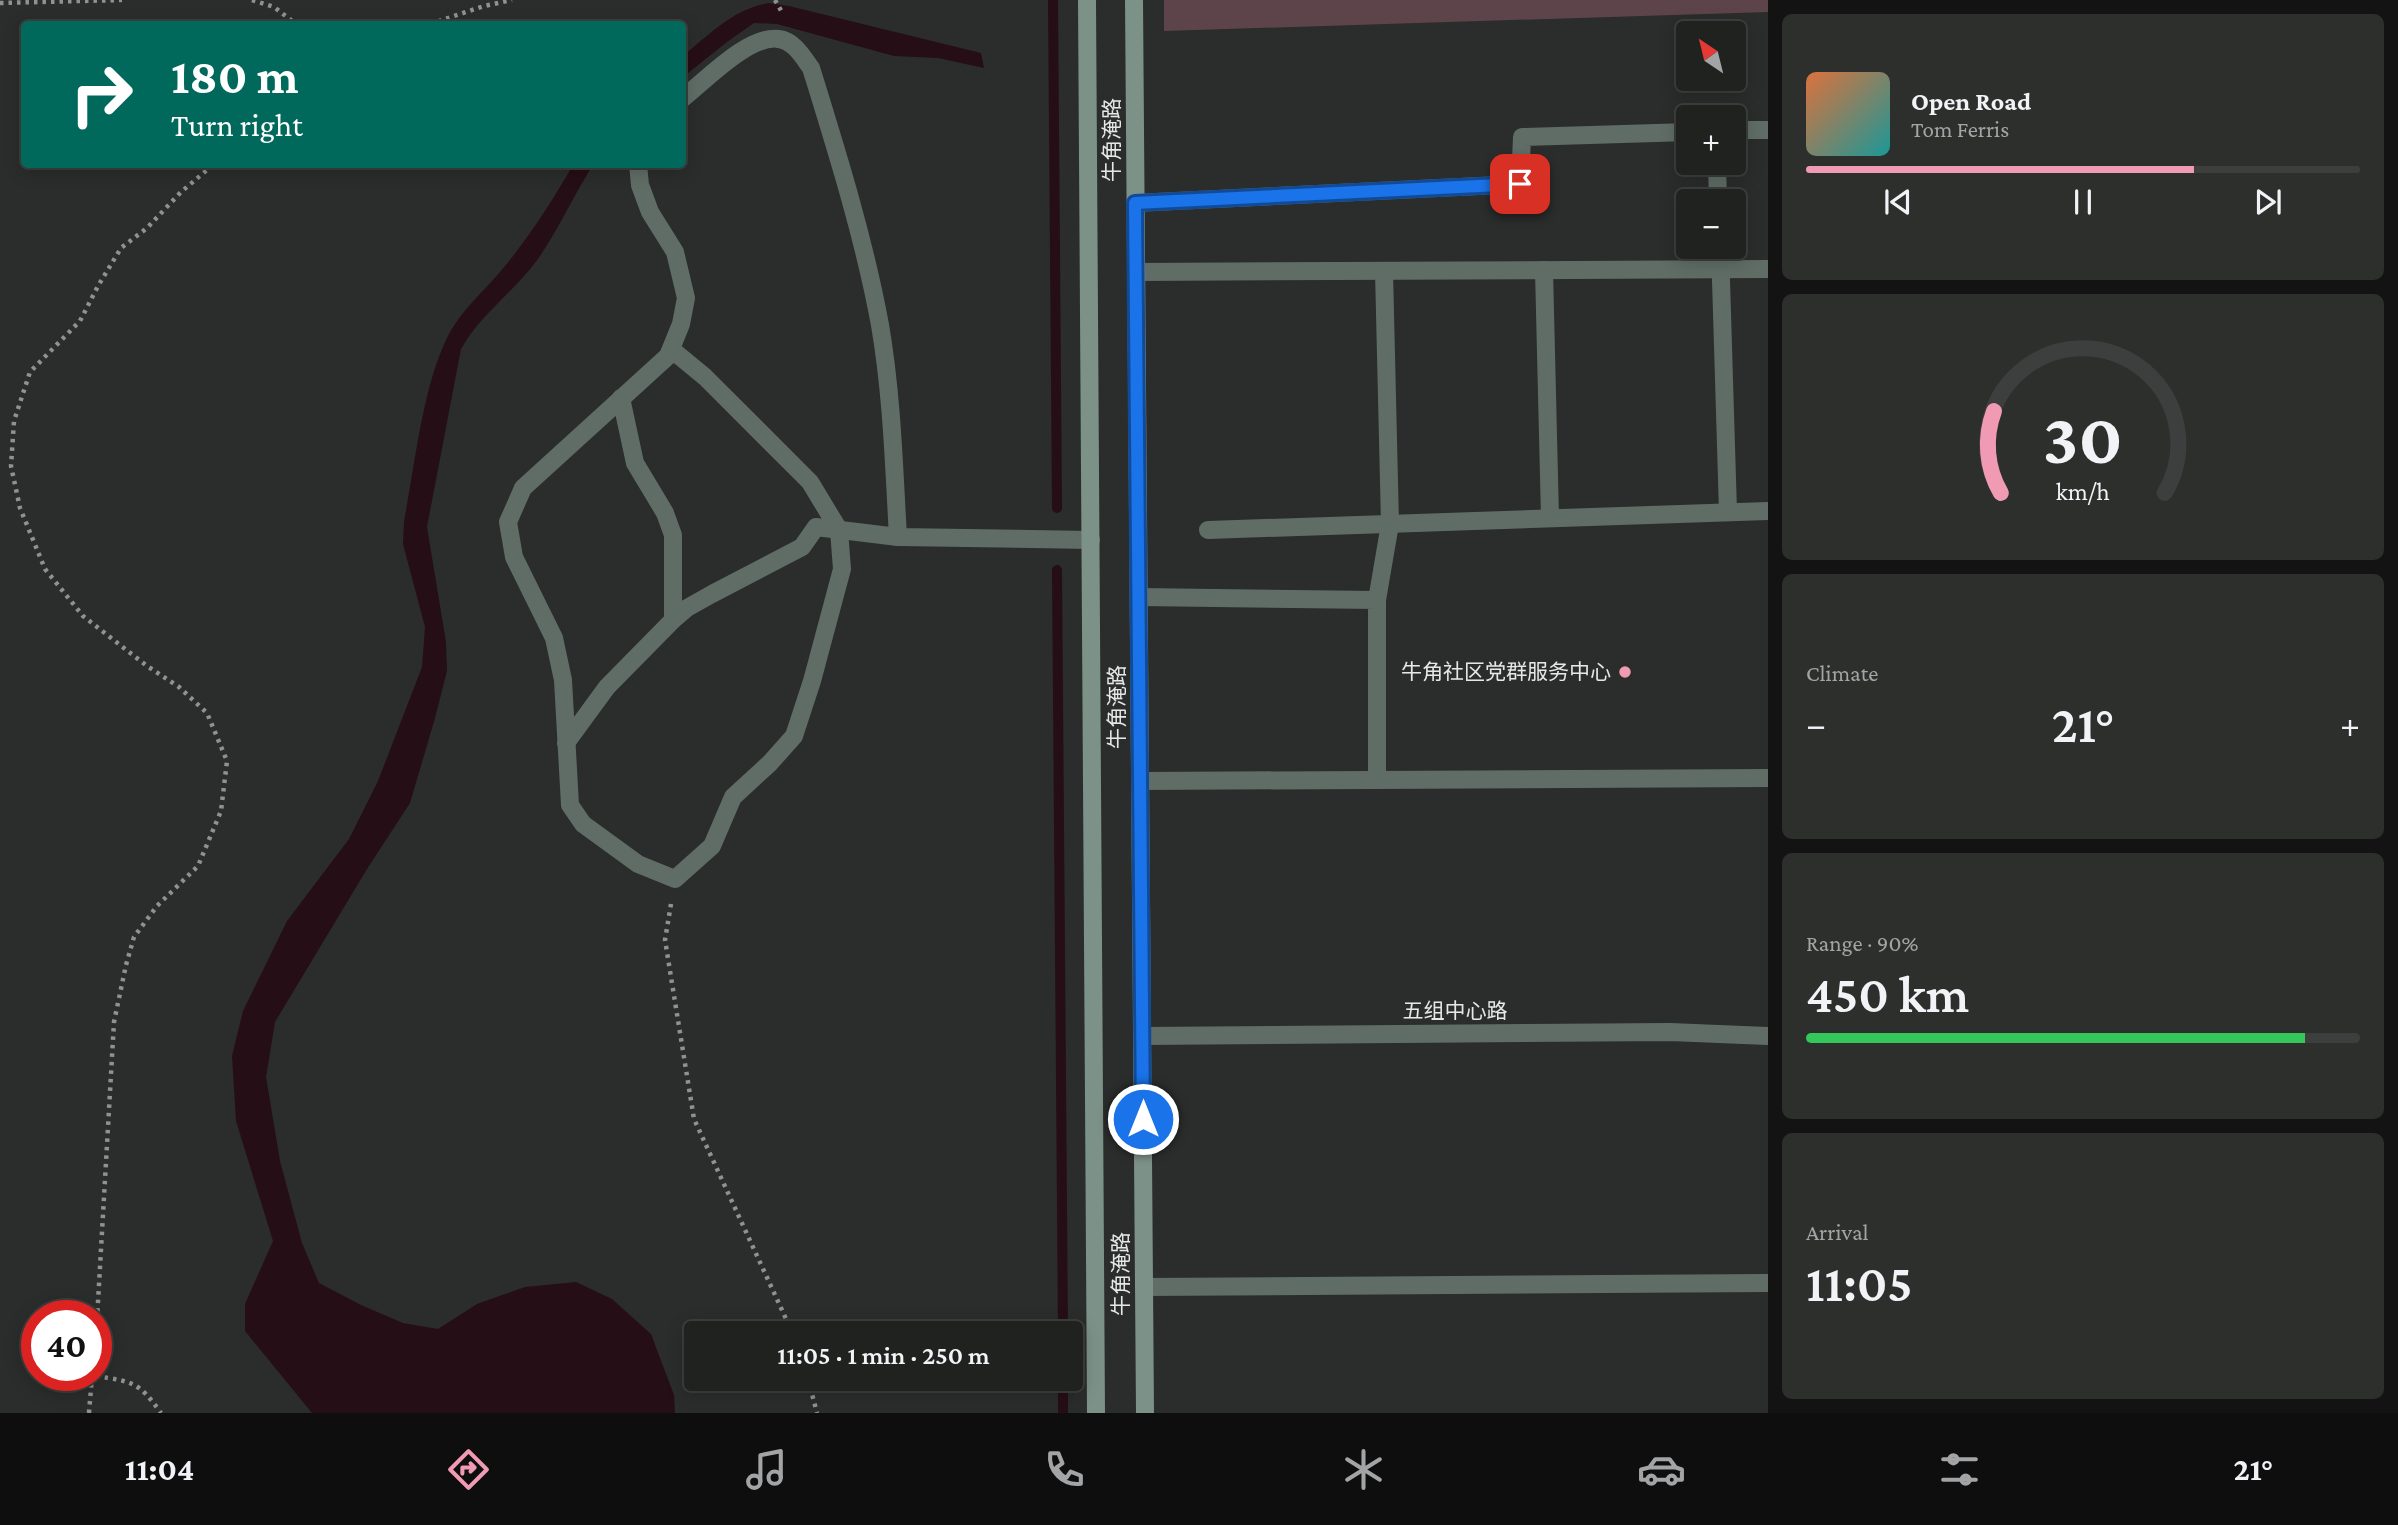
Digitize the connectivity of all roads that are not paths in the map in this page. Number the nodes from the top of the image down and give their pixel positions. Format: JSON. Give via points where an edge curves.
{"nodes":[{"id":1,"x":1087,"y":0,"type":"edge"},
{"id":2,"x":1134,"y":0,"type":"edge"},
{"id":3,"x":686,"y":96,"type":"edge"},
{"id":4,"x":1746,"y":130,"type":"edge"},
{"id":5,"x":1768,"y":130,"type":"edge"},
{"id":6,"x":1676,"y":132,"type":"edge"},
{"id":7,"x":638,"y":168,"type":"edge"},
{"id":8,"x":1135,"y":203,"type":"junction"},
{"id":9,"x":1720,"y":259,"type":"edge"},
{"id":10,"x":1720,"y":269,"type":"junction"},
{"id":11,"x":1768,"y":269,"type":"edge"},
{"id":12,"x":1544,"y":270,"type":"junction"},
{"id":13,"x":1384,"y":271,"type":"junction"},
{"id":14,"x":1136,"y":272,"type":"junction"},
{"id":15,"x":671,"y":349,"type":"junction"},
{"id":16,"x":621,"y":398,"type":"junction"},
{"id":17,"x":1768,"y":511,"type":"edge"},
{"id":18,"x":1728,"y":512,"type":"junction"},
{"id":19,"x":1550,"y":518,"type":"junction"},
{"id":20,"x":1390,"y":524,"type":"junction"},
{"id":21,"x":839,"y":530,"type":"junction"},
{"id":22,"x":1208,"y":530,"type":"dead end"},
{"id":23,"x":898,"y":537,"type":"junction"},
{"id":24,"x":1090,"y":540,"type":"junction"},
{"id":25,"x":1139,"y":597,"type":"junction"},
{"id":26,"x":1377,"y":600,"type":"junction"},
{"id":27,"x":673,"y":620,"type":"junction"},
{"id":28,"x":566,"y":743,"type":"junction"},
{"id":29,"x":1768,"y":778,"type":"edge"},
{"id":30,"x":1377,"y":780,"type":"junction"},
{"id":31,"x":1140,"y":781,"type":"junction"},
{"id":32,"x":1142,"y":1036,"type":"junction"},
{"id":33,"x":1768,"y":1036,"type":"edge"},
{"id":34,"x":1768,"y":1283,"type":"edge"},
{"id":35,"x":1144,"y":1287,"type":"junction"},
{"id":36,"x":1096,"y":1413,"type":"edge"},
{"id":37,"x":1145,"y":1413,"type":"edge"}],
"edges":[{"from":1,"to":24,"type":"street","name":"牛角淹路"},
{"from":2,"to":8,"type":"street","name":"牛角淹路"},
{"from":3,"to":23,"type":"street","via":[[761,40],[789,43],[811,68],[858,229],[880,326]]},
{"from":4,"to":5,"type":"street"},
{"from":6,"to":8,"type":"street","via":[[1522,137],[1520,184]]},
{"from":7,"to":15,"type":"street","via":[[647,203],[675,252],[686,298]]},
{"from":8,"to":14,"type":"street","name":"牛角淹路"},
{"from":9,"to":10,"type":"street"},
{"from":10,"to":11,"type":"street"},
{"from":10,"to":12,"type":"street"},
{"from":10,"to":18,"type":"street"},
{"from":12,"to":13,"type":"street"},
{"from":12,"to":19,"type":"street"},
{"from":13,"to":14,"type":"street"},
{"from":13,"to":20,"type":"street"},
{"from":14,"to":25,"type":"street","name":"牛角淹路"},
{"from":15,"to":16,"type":"street"},
{"from":15,"to":21,"type":"street","via":[[810,482]]},
{"from":16,"to":27,"type":"street","via":[[635,463],[673,535]]},
{"from":16,"to":28,"type":"street","via":[[523,488],[508,522],[514,556],[554,638],[563,681]]},
{"from":17,"to":18,"type":"street"},
{"from":18,"to":19,"type":"street"},
{"from":19,"to":20,"type":"street"},
{"from":20,"to":22,"type":"street"},
{"from":20,"to":26,"type":"street"},
{"from":21,"to":23,"type":"street"},
{"from":21,"to":27,"type":"street","via":[[816,527],[802,547],[712,593]]},
{"from":21,"to":28,"type":"street","via":[[842,569],[794,736],[733,797],[712,846],[676,879],[638,864],[583,824],[570,805]]},
{"from":23,"to":24,"type":"street"},
{"from":24,"to":36,"type":"street","name":"牛角淹路"},
{"from":25,"to":26,"type":"street"},
{"from":25,"to":31,"type":"street","name":"牛角淹路"},
{"from":26,"to":30,"type":"street"},
{"from":27,"to":28,"type":"street","via":[[607,687]]},
{"from":29,"to":30,"type":"street"},
{"from":30,"to":31,"type":"street"},
{"from":31,"to":32,"type":"street","name":"牛角淹路"},
{"from":32,"to":33,"type":"street","name":"五组中心路","via":[[1670,1032]]},
{"from":32,"to":35,"type":"street","name":"牛角淹路"},
{"from":34,"to":35,"type":"street"},
{"from":35,"to":37,"type":"street","name":"牛角淹路"}]}
